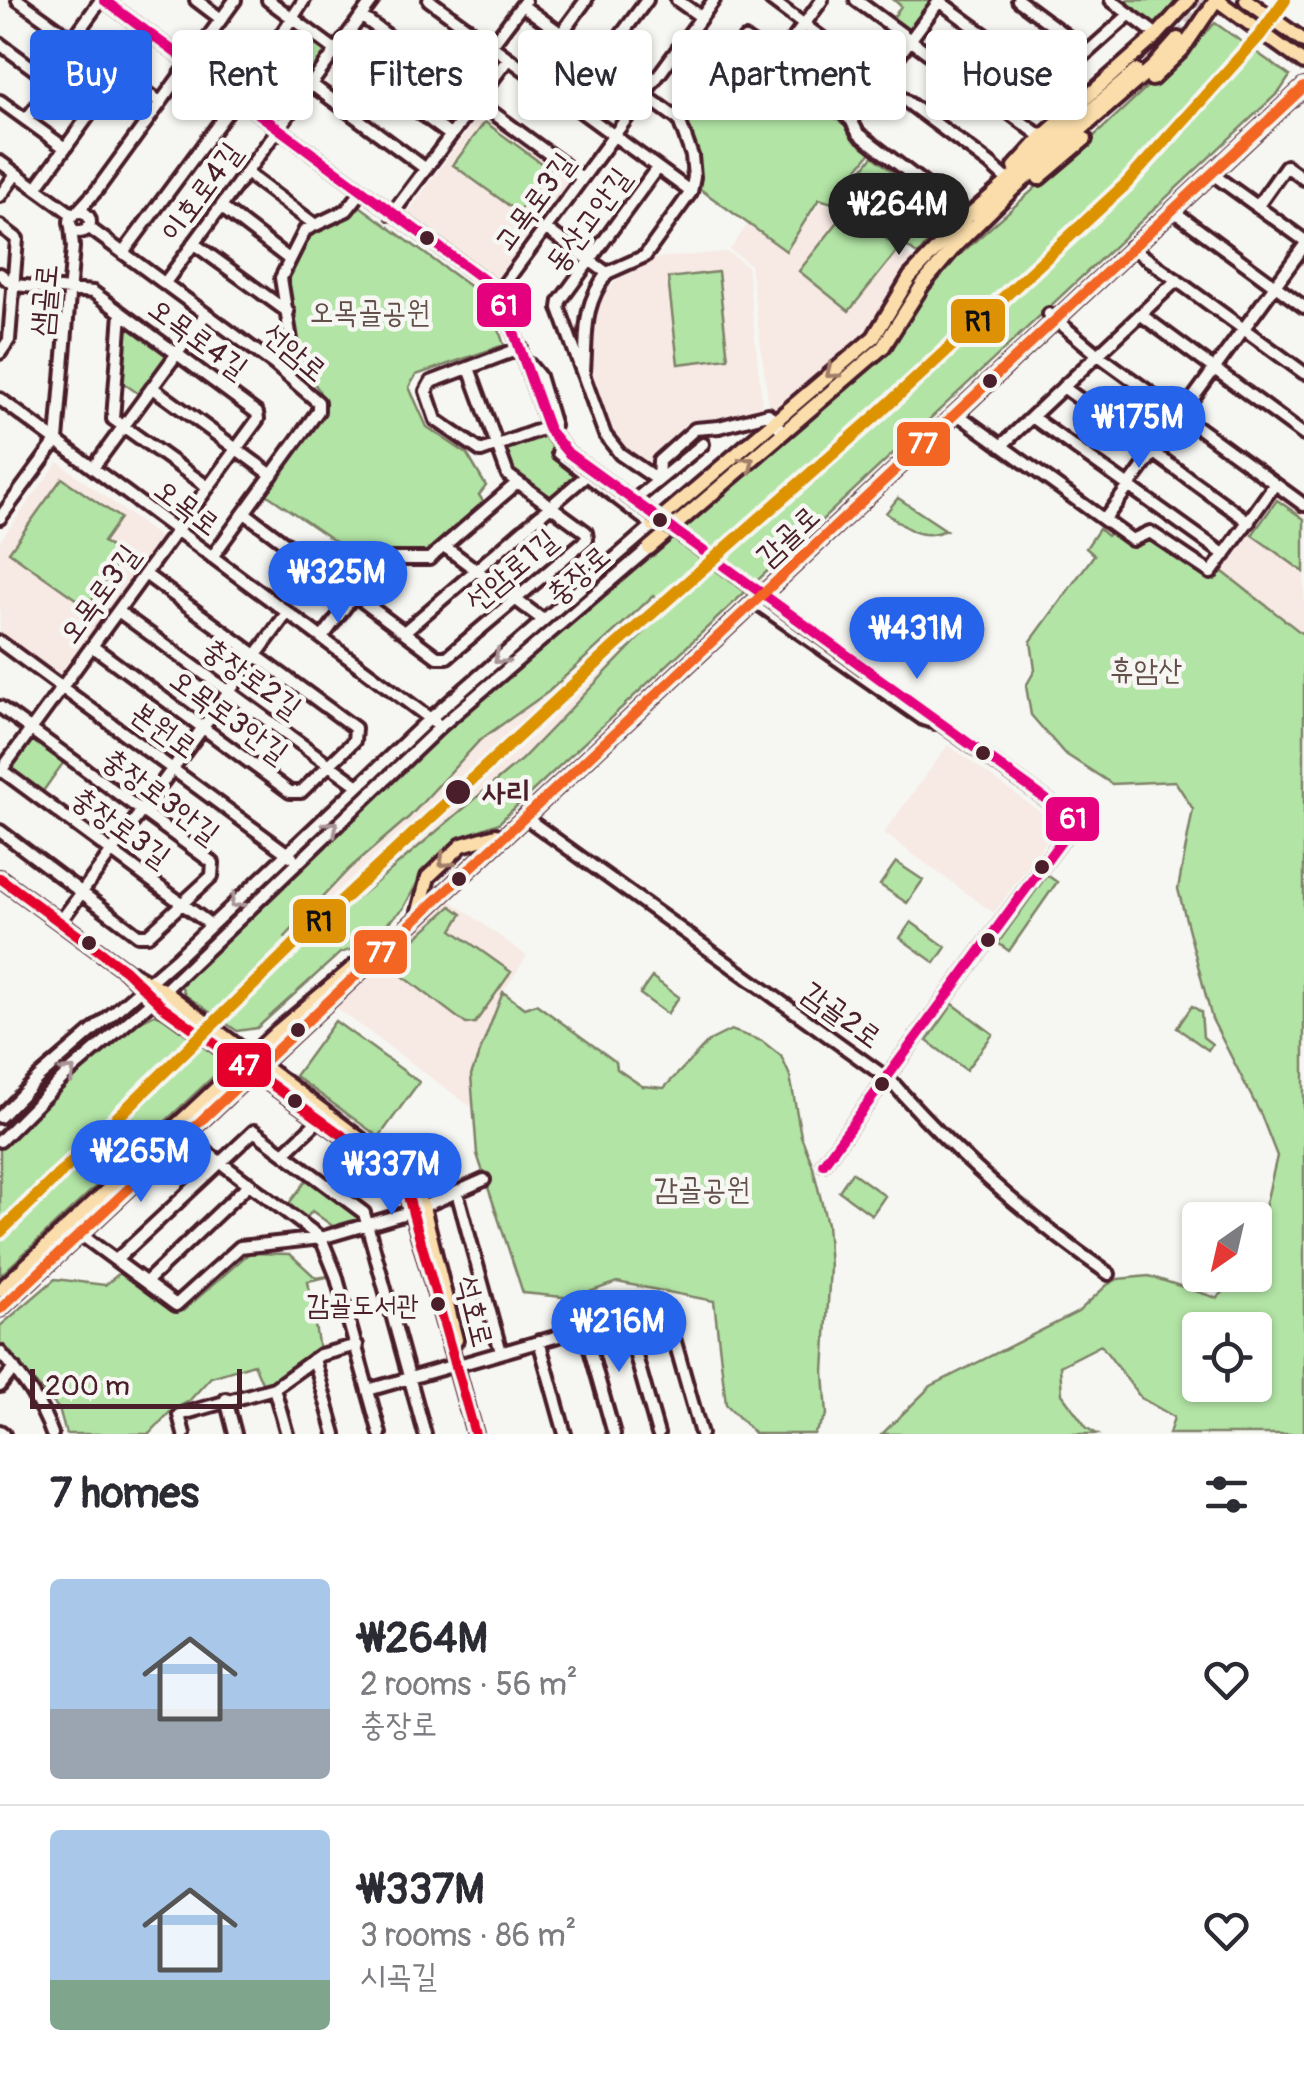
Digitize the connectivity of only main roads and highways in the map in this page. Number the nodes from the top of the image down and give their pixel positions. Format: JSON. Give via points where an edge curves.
{"nodes":[{"id":1,"x":1217,"y":0,"type":"edge"},
{"id":2,"x":1246,"y":0,"type":"edge"},
{"id":3,"x":1185,"y":4,"type":"edge"},
{"id":4,"x":1176,"y":36,"type":"tunnel mouth"},
{"id":5,"x":1304,"y":42,"type":"edge"},
{"id":6,"x":1304,"y":63,"type":"edge"},
{"id":7,"x":1304,"y":76,"type":"edge"},
{"id":8,"x":1304,"y":87,"type":"edge"},
{"id":9,"x":1295,"y":100,"type":"edge"},
{"id":10,"x":1012,"y":184,"type":"junction"},
{"id":11,"x":1052,"y":317,"type":"junction"},
{"id":12,"x":664,"y":525,"type":"junction"},
{"id":13,"x":648,"y":548,"type":"road end"},
{"id":14,"x":757,"y":596,"type":"junction"},
{"id":15,"x":0,"y":878,"type":"edge"},
{"id":16,"x":252,"y":1063,"type":"junction"},
{"id":17,"x":418,"y":1209,"type":"junction"},
{"id":18,"x":0,"y":1290,"type":"edge"},
{"id":19,"x":0,"y":1309,"type":"edge"},
{"id":20,"x":458,"y":1364,"type":"junction"},
{"id":21,"x":474,"y":1434,"type":"edge"},
{"id":22,"x":484,"y":1434,"type":"edge"}],
"edges":[{"from":1,"to":6,"type":"main road"},
{"from":1,"to":10,"type":"main road","via":[[1154,78],[1033,184]]},
{"from":2,"to":5,"type":"main road"},
{"from":3,"to":10,"type":"main road","via":[[1016,165]]},
{"from":4,"to":10,"type":"main road","name":"충장로","via":[[1120,97]]},
{"from":7,"to":9,"type":"main road","name":"감골로"},
{"from":8,"to":9,"type":"main road","name":"감골로"},
{"from":9,"to":11,"type":"main road","name":"감골로"},
{"from":9,"to":11,"type":"main road","name":"감골로"},
{"from":10,"to":12,"type":"main road","name":"충장로","one_way":true,"via":[[966,217],[910,277],[874,337]]},
{"from":12,"to":10,"type":"main road","name":"충장로","one_way":true,"via":[[883,347],[923,284]]},
{"from":11,"to":14,"type":"main road","name":"감골로"},
{"from":11,"to":14,"type":"main road","name":"감골로"},
{"from":12,"to":13,"type":"main road","name":"충장로"},
{"from":14,"to":16,"type":"main road","name":"감골로","one_way":true},
{"from":14,"to":16,"type":"main road","name":"감골로","via":[[526,818]]},
{"from":15,"to":16,"type":"main road","name":"석호로"},
{"from":16,"to":17,"type":"main road","name":"석호로","via":[[392,1176]]},
{"from":16,"to":17,"type":"main road","name":"석호로","via":[[401,1170]]},
{"from":16,"to":18,"type":"main road","name":"감골로"},
{"from":16,"to":19,"type":"main road","name":"감골로"},
{"from":17,"to":20,"type":"main road","name":"석호로"},
{"from":20,"to":21,"type":"main road","name":"석호로"},
{"from":20,"to":22,"type":"main road","name":"석호로"}]}
